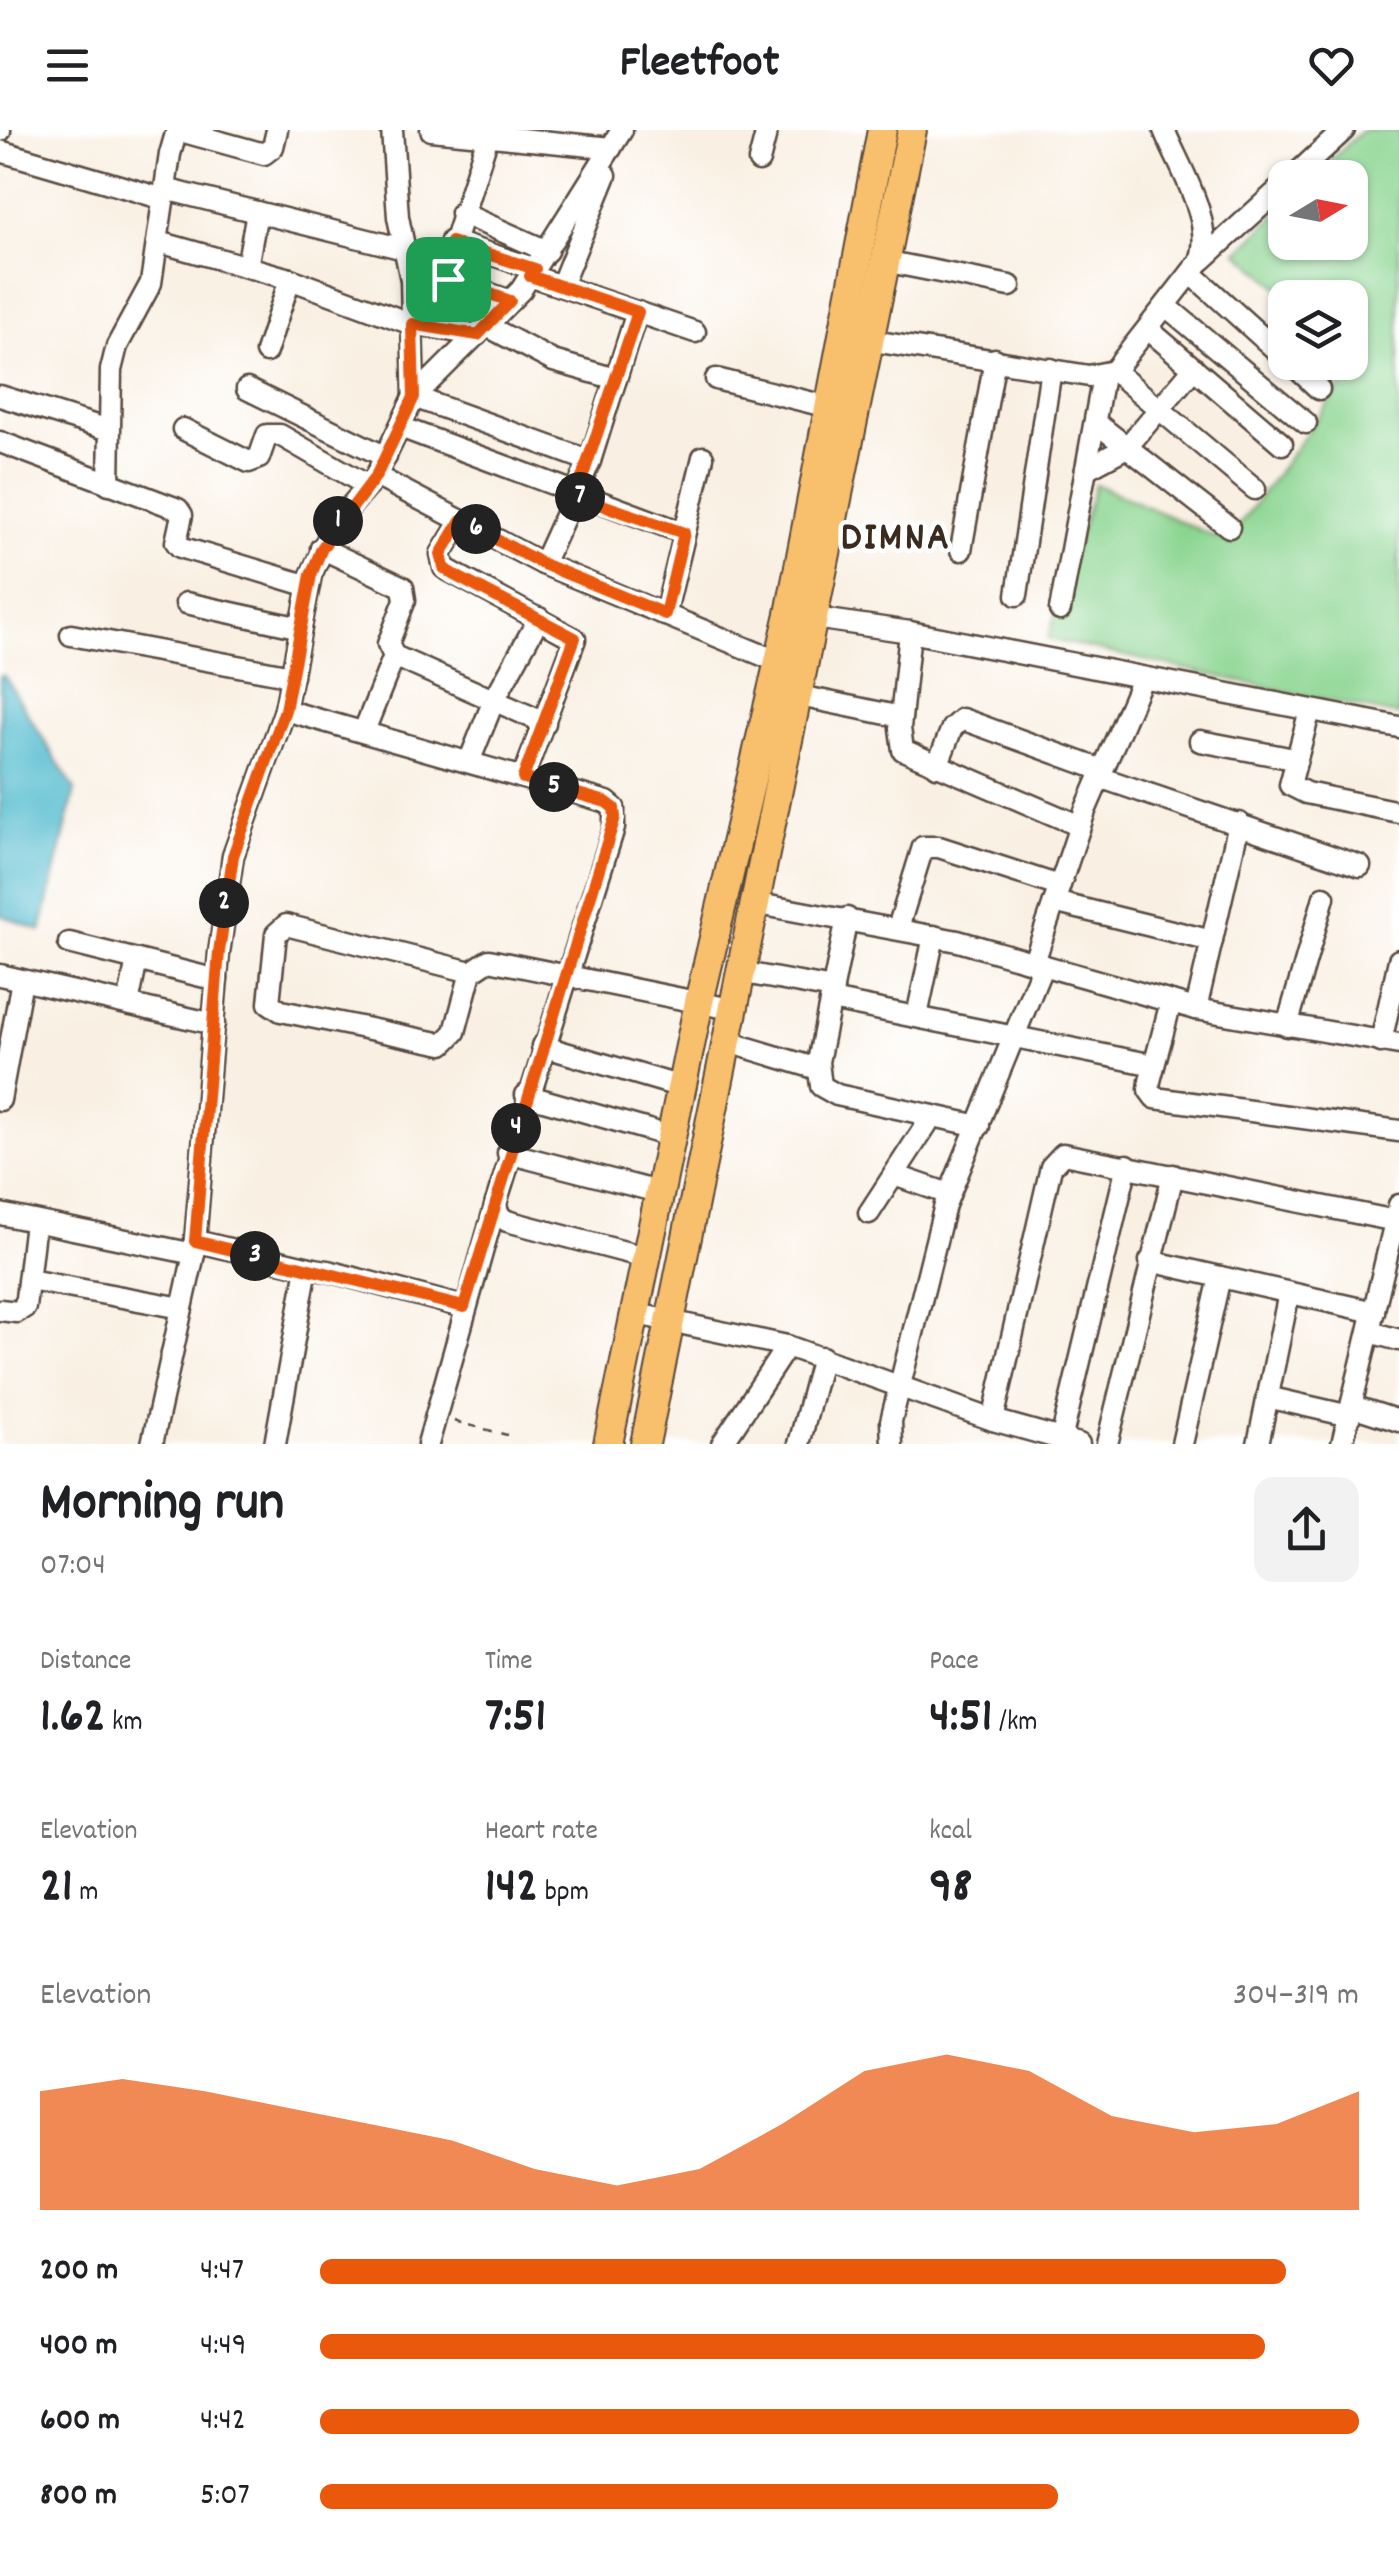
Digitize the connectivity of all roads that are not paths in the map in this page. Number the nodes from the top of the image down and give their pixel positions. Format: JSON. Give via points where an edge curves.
{"nodes":[{"id":1,"x":177,"y":130,"type":"edge"},
{"id":2,"x":277,"y":130,"type":"edge"},
{"id":3,"x":392,"y":130,"type":"edge"},
{"id":4,"x":431,"y":130,"type":"edge"},
{"id":5,"x":632,"y":130,"type":"edge"},
{"id":6,"x":767,"y":130,"type":"edge"},
{"id":7,"x":882,"y":130,"type":"edge"},
{"id":8,"x":912,"y":130,"type":"edge"},
{"id":9,"x":1164,"y":130,"type":"edge"},
{"id":10,"x":1344,"y":130,"type":"edge"},
{"id":11,"x":488,"y":136,"type":"junction"},
{"id":12,"x":617,"y":139,"type":"edge"},
{"id":13,"x":0,"y":151,"type":"edge"},
{"id":14,"x":759,"y":160,"type":"dead end"},
{"id":15,"x":1312,"y":160,"type":"edge"},
{"id":16,"x":164,"y":194,"type":"junction"},
{"id":17,"x":1268,"y":200,"type":"edge"},
{"id":18,"x":256,"y":212,"type":"junction"},
{"id":19,"x":461,"y":213,"type":"junction"},
{"id":20,"x":159,"y":242,"type":"junction"},
{"id":21,"x":451,"y":242,"type":"junction"},
{"id":22,"x":404,"y":249,"type":"junction"},
{"id":23,"x":547,"y":251,"type":"junction"},
{"id":24,"x":884,"y":260,"type":"junction"},
{"id":25,"x":247,"y":267,"type":"junction"},
{"id":26,"x":1196,"y":267,"type":"junction"},
{"id":27,"x":533,"y":272,"type":"junction"},
{"id":28,"x":290,"y":279,"type":"junction"},
{"id":29,"x":562,"y":286,"type":"junction"},
{"id":30,"x":1010,"y":286,"type":"dead end"},
{"id":31,"x":510,"y":301,"type":"junction"},
{"id":32,"x":1166,"y":306,"type":"junction"},
{"id":33,"x":638,"y":312,"type":"junction"},
{"id":34,"x":412,"y":324,"type":"junction"},
{"id":35,"x":1148,"y":329,"type":"junction"},
{"id":36,"x":482,"y":331,"type":"junction"},
{"id":37,"x":695,"y":332,"type":"dead end"},
{"id":38,"x":867,"y":340,"type":"junction"},
{"id":39,"x":1268,"y":340,"type":"edge"},
{"id":40,"x":266,"y":352,"type":"dead end"},
{"id":41,"x":995,"y":359,"type":"junction"},
{"id":42,"x":1194,"y":368,"type":"junction"},
{"id":43,"x":1051,"y":369,"type":"junction"},
{"id":44,"x":1108,"y":374,"type":"junction"},
{"id":45,"x":716,"y":378,"type":"dead end"},
{"id":46,"x":616,"y":379,"type":"junction"},
{"id":47,"x":1309,"y":380,"type":"edge"},
{"id":48,"x":247,"y":389,"type":"dead end"},
{"id":49,"x":1319,"y":389,"type":"dead end"},
{"id":50,"x":0,"y":396,"type":"edge"},
{"id":51,"x":414,"y":397,"type":"junction"},
{"id":52,"x":829,"y":407,"type":"junction"},
{"id":53,"x":1160,"y":410,"type":"junction"},
{"id":54,"x":1094,"y":422,"type":"junction"},
{"id":55,"x":1306,"y":423,"type":"dead end"},
{"id":56,"x":400,"y":427,"type":"junction"},
{"id":57,"x":183,"y":429,"type":"dead end"},
{"id":58,"x":108,"y":430,"type":"junction"},
{"id":59,"x":0,"y":442,"type":"edge"},
{"id":60,"x":1282,"y":444,"type":"dead end"},
{"id":61,"x":1127,"y":447,"type":"junction"},
{"id":62,"x":703,"y":457,"type":"dead end"},
{"id":63,"x":590,"y":460,"type":"junction"},
{"id":64,"x":1086,"y":469,"type":"junction"},
{"id":65,"x":376,"y":473,"type":"junction"},
{"id":66,"x":109,"y":484,"type":"junction"},
{"id":67,"x":1254,"y":489,"type":"dead end"},
{"id":68,"x":576,"y":496,"type":"junction"},
{"id":69,"x":461,"y":521,"type":"junction"},
{"id":70,"x":1229,"y":527,"type":"dead end"},
{"id":71,"x":684,"y":533,"type":"junction"},
{"id":72,"x":322,"y":548,"type":"junction"},
{"id":73,"x":960,"y":550,"type":"dead end"},
{"id":74,"x":543,"y":564,"type":"junction"},
{"id":75,"x":309,"y":586,"type":"junction"},
{"id":76,"x":1017,"y":595,"type":"dead end"},
{"id":77,"x":186,"y":603,"type":"dead end"},
{"id":78,"x":1060,"y":610,"type":"dead end"},
{"id":79,"x":665,"y":614,"type":"junction"},
{"id":80,"x":800,"y":615,"type":"junction"},
{"id":81,"x":539,"y":618,"type":"junction"},
{"id":82,"x":301,"y":628,"type":"junction"},
{"id":83,"x":910,"y":632,"type":"junction"},
{"id":84,"x":72,"y":635,"type":"dead end"},
{"id":85,"x":394,"y":656,"type":"junction"},
{"id":86,"x":779,"y":662,"type":"junction"},
{"id":87,"x":292,"y":676,"type":"junction"},
{"id":88,"x":1142,"y":678,"type":"junction"},
{"id":89,"x":795,"y":695,"type":"junction"},
{"id":90,"x":494,"y":700,"type":"junction"},
{"id":91,"x":285,"y":710,"type":"junction"},
{"id":92,"x":1310,"y":710,"type":"junction"},
{"id":93,"x":901,"y":717,"type":"junction"},
{"id":94,"x":545,"y":723,"type":"junction"},
{"id":95,"x":1399,"y":727,"type":"edge"},
{"id":96,"x":364,"y":731,"type":"junction"},
{"id":97,"x":1200,"y":740,"type":"dead end"},
{"id":98,"x":1294,"y":759,"type":"junction"},
{"id":99,"x":469,"y":762,"type":"junction"},
{"id":100,"x":937,"y":766,"type":"junction"},
{"id":101,"x":1101,"y":773,"type":"junction"},
{"id":102,"x":523,"y":778,"type":"junction"},
{"id":103,"x":1399,"y":812,"type":"edge"},
{"id":104,"x":1239,"y":822,"type":"junction"},
{"id":105,"x":1080,"y":826,"type":"junction"},
{"id":106,"x":1360,"y":866,"type":"dead end"},
{"id":107,"x":1056,"y":894,"type":"junction"},
{"id":108,"x":1324,"y":897,"type":"dead end"},
{"id":109,"x":752,"y":903,"type":"junction"},
{"id":110,"x":848,"y":918,"type":"junction"},
{"id":111,"x":898,"y":928,"type":"junction"},
{"id":112,"x":934,"y":936,"type":"junction"},
{"id":113,"x":1212,"y":941,"type":"junction"},
{"id":114,"x":69,"y":943,"type":"dead end"},
{"id":115,"x":137,"y":960,"type":"junction"},
{"id":116,"x":1399,"y":960,"type":"edge"},
{"id":117,"x":1038,"y":964,"type":"junction"},
{"id":118,"x":471,"y":972,"type":"junction"},
{"id":119,"x":738,"y":972,"type":"junction"},
{"id":120,"x":0,"y":975,"type":"edge"},
{"id":121,"x":568,"y":975,"type":"junction"},
{"id":122,"x":22,"y":980,"type":"junction"},
{"id":123,"x":217,"y":980,"type":"junction"},
{"id":124,"x":832,"y":994,"type":"junction"},
{"id":125,"x":700,"y":1002,"type":"junction"},
{"id":126,"x":1171,"y":1002,"type":"junction"},
{"id":127,"x":128,"y":1004,"type":"junction"},
{"id":128,"x":1196,"y":1008,"type":"junction"},
{"id":129,"x":731,"y":1009,"type":"junction"},
{"id":130,"x":917,"y":1016,"type":"junction"},
{"id":131,"x":214,"y":1024,"type":"junction"},
{"id":132,"x":1287,"y":1026,"type":"junction"},
{"id":133,"x":1016,"y":1036,"type":"junction"},
{"id":134,"x":725,"y":1040,"type":"junction"},
{"id":135,"x":1390,"y":1043,"type":"edge"},
{"id":136,"x":542,"y":1046,"type":"junction"},
{"id":137,"x":1154,"y":1065,"type":"junction"},
{"id":138,"x":818,"y":1069,"type":"junction"},
{"id":139,"x":685,"y":1088,"type":"junction"},
{"id":140,"x":526,"y":1095,"type":"junction"},
{"id":141,"x":0,"y":1100,"type":"edge"},
{"id":142,"x":932,"y":1116,"type":"junction"},
{"id":143,"x":979,"y":1126,"type":"junction"},
{"id":144,"x":1399,"y":1131,"type":"edge"},
{"id":145,"x":673,"y":1137,"type":"junction"},
{"id":146,"x":508,"y":1153,"type":"junction"},
{"id":147,"x":1127,"y":1165,"type":"junction"},
{"id":148,"x":894,"y":1175,"type":"junction"},
{"id":149,"x":1173,"y":1175,"type":"junction"},
{"id":150,"x":662,"y":1193,"type":"junction"},
{"id":151,"x":949,"y":1194,"type":"junction"},
{"id":152,"x":496,"y":1203,"type":"junction"},
{"id":153,"x":869,"y":1212,"type":"dead end"},
{"id":154,"x":1397,"y":1213,"type":"edge"},
{"id":155,"x":0,"y":1214,"type":"edge"},
{"id":156,"x":36,"y":1222,"type":"junction"},
{"id":157,"x":194,"y":1247,"type":"junction"},
{"id":158,"x":648,"y":1258,"type":"junction"},
{"id":159,"x":1150,"y":1262,"type":"junction"},
{"id":160,"x":314,"y":1269,"type":"junction"},
{"id":161,"x":1220,"y":1277,"type":"junction"},
{"id":162,"x":30,"y":1280,"type":"junction"},
{"id":163,"x":1288,"y":1293,"type":"junction"},
{"id":164,"x":464,"y":1307,"type":"junction"},
{"id":165,"x":182,"y":1308,"type":"junction"},
{"id":166,"x":0,"y":1310,"type":"edge"},
{"id":167,"x":636,"y":1314,"type":"junction"},
{"id":168,"x":669,"y":1321,"type":"junction"},
{"id":169,"x":1372,"y":1322,"type":"junction"},
{"id":170,"x":1399,"y":1340,"type":"edge"},
{"id":171,"x":787,"y":1346,"type":"junction"},
{"id":172,"x":822,"y":1357,"type":"junction"},
{"id":173,"x":900,"y":1386,"type":"junction"},
{"id":174,"x":1267,"y":1397,"type":"junction"},
{"id":175,"x":1351,"y":1411,"type":"junction"},
{"id":176,"x":993,"y":1420,"type":"junction"},
{"id":177,"x":1399,"y":1421,"type":"edge"},
{"id":178,"x":1014,"y":1436,"type":"edge"},
{"id":179,"x":1070,"y":1442,"type":"edge"},
{"id":180,"x":152,"y":1444,"type":"edge"},
{"id":181,"x":275,"y":1444,"type":"edge"},
{"id":182,"x":428,"y":1444,"type":"edge"},
{"id":183,"x":608,"y":1444,"type":"edge"},
{"id":184,"x":646,"y":1444,"type":"edge"},
{"id":185,"x":722,"y":1444,"type":"edge"},
{"id":186,"x":798,"y":1444,"type":"edge"},
{"id":187,"x":892,"y":1444,"type":"edge"},
{"id":188,"x":1107,"y":1444,"type":"edge"},
{"id":189,"x":1182,"y":1444,"type":"edge"},
{"id":190,"x":1258,"y":1444,"type":"edge"},
{"id":191,"x":1342,"y":1444,"type":"edge"}],
"edges":[{"from":1,"to":2,"type":"street","via":[[264,154]]},
{"from":1,"to":16,"type":"street"},
{"from":3,"to":22,"type":"street"},
{"from":4,"to":11,"type":"street"},
{"from":5,"to":29,"type":"street","via":[[602,182]]},
{"from":6,"to":14,"type":"street"},
{"from":7,"to":52,"type":"highway"},
{"from":8,"to":24,"type":"highway"},
{"from":9,"to":26,"type":"street","via":[[1200,218],[1205,248]]},
{"from":10,"to":15,"type":"street"},
{"from":11,"to":12,"type":"street"},
{"from":11,"to":19,"type":"street"},
{"from":12,"to":23,"type":"street"},
{"from":13,"to":16,"type":"street"},
{"from":16,"to":18,"type":"street"},
{"from":16,"to":20,"type":"street"},
{"from":17,"to":26,"type":"street"},
{"from":18,"to":22,"type":"street"},
{"from":18,"to":25,"type":"street"},
{"from":19,"to":21,"type":"street"},
{"from":19,"to":23,"type":"street"},
{"from":20,"to":25,"type":"street"},
{"from":20,"to":58,"type":"street","via":[[151,283],[117,346]]},
{"from":21,"to":27,"type":"street"},
{"from":21,"to":31,"type":"street","via":[[448,279]]},
{"from":22,"to":34,"type":"street"},
{"from":23,"to":27,"type":"street"},
{"from":24,"to":30,"type":"street"},
{"from":24,"to":38,"type":"highway"},
{"from":25,"to":28,"type":"street"},
{"from":26,"to":32,"type":"street"},
{"from":26,"to":39,"type":"street"},
{"from":27,"to":29,"type":"street"},
{"from":27,"to":31,"type":"street"},
{"from":28,"to":34,"type":"street"},
{"from":28,"to":40,"type":"street"},
{"from":29,"to":33,"type":"street"},
{"from":31,"to":36,"type":"street"},
{"from":32,"to":35,"type":"street"},
{"from":32,"to":55,"type":"street"},
{"from":33,"to":37,"type":"street"},
{"from":33,"to":46,"type":"street"},
{"from":34,"to":36,"type":"street"},
{"from":34,"to":51,"type":"street"},
{"from":35,"to":42,"type":"street"},
{"from":35,"to":44,"type":"street"},
{"from":36,"to":46,"type":"street"},
{"from":36,"to":51,"type":"street"},
{"from":38,"to":41,"type":"street"},
{"from":38,"to":80,"type":"highway"},
{"from":41,"to":43,"type":"street"},
{"from":41,"to":73,"type":"street"},
{"from":42,"to":53,"type":"street"},
{"from":42,"to":60,"type":"street"},
{"from":43,"to":44,"type":"street"},
{"from":43,"to":76,"type":"street"},
{"from":44,"to":53,"type":"street"},
{"from":44,"to":54,"type":"street"},
{"from":45,"to":52,"type":"street"},
{"from":46,"to":63,"type":"street"},
{"from":47,"to":49,"type":"street"},
{"from":48,"to":65,"type":"street"},
{"from":50,"to":58,"type":"street"},
{"from":51,"to":56,"type":"street"},
{"from":51,"to":63,"type":"street"},
{"from":52,"to":80,"type":"highway"},
{"from":53,"to":61,"type":"street"},
{"from":53,"to":67,"type":"street"},
{"from":54,"to":61,"type":"street"},
{"from":54,"to":64,"type":"street"},
{"from":56,"to":65,"type":"street"},
{"from":56,"to":68,"type":"street"},
{"from":57,"to":65,"type":"street","via":[[250,462],[259,458],[267,435],[280,435]]},
{"from":58,"to":66,"type":"street"},
{"from":59,"to":66,"type":"street"},
{"from":61,"to":64,"type":"street"},
{"from":61,"to":70,"type":"street"},
{"from":62,"to":71,"type":"street"},
{"from":63,"to":68,"type":"street"},
{"from":64,"to":78,"type":"street"},
{"from":65,"to":69,"type":"street"},
{"from":65,"to":72,"type":"street"},
{"from":66,"to":75,"type":"street","via":[[178,509],[180,547]]},
{"from":68,"to":71,"type":"street"},
{"from":68,"to":74,"type":"street"},
{"from":69,"to":74,"type":"street"},
{"from":69,"to":81,"type":"street","via":[[441,554],[444,568]]},
{"from":71,"to":79,"type":"street"},
{"from":72,"to":75,"type":"street"},
{"from":72,"to":85,"type":"street","via":[[403,587],[405,600],[388,644]]},
{"from":74,"to":79,"type":"street"},
{"from":75,"to":82,"type":"street"},
{"from":77,"to":82,"type":"street"},
{"from":79,"to":86,"type":"street"},
{"from":80,"to":83,"type":"street"},
{"from":80,"to":86,"type":"highway"},
{"from":80,"to":89,"type":"highway"},
{"from":81,"to":90,"type":"street"},
{"from":81,"to":94,"type":"street","via":[[575,638]]},
{"from":82,"to":87,"type":"street"},
{"from":83,"to":88,"type":"street"},
{"from":83,"to":93,"type":"street"},
{"from":84,"to":87,"type":"street"},
{"from":85,"to":90,"type":"street"},
{"from":85,"to":96,"type":"street"},
{"from":86,"to":125,"type":"highway"},
{"from":87,"to":91,"type":"street"},
{"from":88,"to":92,"type":"street"},
{"from":88,"to":101,"type":"street"},
{"from":89,"to":93,"type":"street"},
{"from":89,"to":109,"type":"highway"},
{"from":90,"to":94,"type":"street"},
{"from":90,"to":99,"type":"street"},
{"from":91,"to":96,"type":"street"},
{"from":91,"to":123,"type":"street","via":[[233,856]]},
{"from":92,"to":95,"type":"street"},
{"from":92,"to":98,"type":"street"},
{"from":93,"to":100,"type":"street","via":[[904,750]]},
{"from":94,"to":102,"type":"street"},
{"from":96,"to":99,"type":"street"},
{"from":97,"to":98,"type":"street"},
{"from":98,"to":103,"type":"street","via":[[1290,785],[1296,790]]},
{"from":99,"to":102,"type":"street"},
{"from":100,"to":101,"type":"street","via":[[962,719]]},
{"from":100,"to":105,"type":"street"},
{"from":101,"to":104,"type":"street"},
{"from":101,"to":105,"type":"street"},
{"from":102,"to":121,"type":"street","via":[[614,808],[614,828]]},
{"from":104,"to":106,"type":"street"},
{"from":104,"to":113,"type":"street"},
{"from":105,"to":107,"type":"street"},
{"from":107,"to":111,"type":"street","via":[[924,846]]},
{"from":107,"to":113,"type":"street"},
{"from":107,"to":117,"type":"street"},
{"from":108,"to":132,"type":"street"},
{"from":109,"to":110,"type":"street"},
{"from":109,"to":119,"type":"highway"},
{"from":110,"to":111,"type":"street"},
{"from":110,"to":124,"type":"street"},
{"from":111,"to":112,"type":"street"},
{"from":112,"to":117,"type":"street"},
{"from":112,"to":130,"type":"street"},
{"from":113,"to":128,"type":"street"},
{"from":114,"to":115,"type":"street"},
{"from":115,"to":123,"type":"street"},
{"from":115,"to":127,"type":"street"},
{"from":116,"to":135,"type":"street"},
{"from":117,"to":126,"type":"street"},
{"from":117,"to":133,"type":"street"},
{"from":118,"to":118,"type":"street","via":[[455,1032],[443,1044],[269,1002],[276,934],[286,925]]},
{"from":118,"to":121,"type":"street","via":[[489,960]]},
{"from":119,"to":124,"type":"street"},
{"from":119,"to":129,"type":"highway"},
{"from":120,"to":122,"type":"street"},
{"from":121,"to":125,"type":"street"},
{"from":121,"to":136,"type":"street"},
{"from":122,"to":127,"type":"street"},
{"from":122,"to":141,"type":"street"},
{"from":123,"to":131,"type":"street"},
{"from":124,"to":130,"type":"street"},
{"from":124,"to":138,"type":"street"},
{"from":125,"to":129,"type":"street"},
{"from":125,"to":139,"type":"highway"},
{"from":126,"to":128,"type":"street"},
{"from":126,"to":137,"type":"street"},
{"from":127,"to":131,"type":"street"},
{"from":128,"to":132,"type":"street"},
{"from":129,"to":134,"type":"highway"},
{"from":130,"to":133,"type":"street"},
{"from":131,"to":157,"type":"street"},
{"from":132,"to":135,"type":"street"},
{"from":133,"to":137,"type":"street"},
{"from":133,"to":143,"type":"street"},
{"from":134,"to":138,"type":"street"},
{"from":134,"to":168,"type":"highway"},
{"from":136,"to":139,"type":"street"},
{"from":136,"to":140,"type":"street"},
{"from":137,"to":144,"type":"street","via":[[1149,1090],[1166,1102]]},
{"from":138,"to":142,"type":"street","via":[[828,1092]]},
{"from":139,"to":145,"type":"highway"},
{"from":140,"to":145,"type":"street"},
{"from":140,"to":146,"type":"street"},
{"from":142,"to":143,"type":"street"},
{"from":142,"to":148,"type":"street"},
{"from":143,"to":151,"type":"street"},
{"from":145,"to":150,"type":"highway"},
{"from":146,"to":150,"type":"street"},
{"from":146,"to":152,"type":"street"},
{"from":147,"to":149,"type":"street"},
{"from":147,"to":176,"type":"street","via":[[1074,1154],[1055,1159]]},
{"from":147,"to":179,"type":"street"},
{"from":148,"to":151,"type":"street"},
{"from":148,"to":153,"type":"street"},
{"from":149,"to":154,"type":"street"},
{"from":149,"to":159,"type":"street"},
{"from":150,"to":158,"type":"highway"},
{"from":151,"to":173,"type":"street"},
{"from":152,"to":158,"type":"street","via":[[507,1222]]},
{"from":152,"to":164,"type":"street"},
{"from":154,"to":169,"type":"street"},
{"from":155,"to":156,"type":"street"},
{"from":156,"to":157,"type":"street"},
{"from":156,"to":162,"type":"street"},
{"from":157,"to":160,"type":"street"},
{"from":157,"to":165,"type":"street"},
{"from":158,"to":167,"type":"highway"},
{"from":159,"to":161,"type":"street"},
{"from":159,"to":188,"type":"street"},
{"from":160,"to":164,"type":"street"},
{"from":160,"to":181,"type":"street","via":[[301,1283]]},
{"from":161,"to":163,"type":"street"},
{"from":161,"to":189,"type":"street"},
{"from":162,"to":165,"type":"street"},
{"from":162,"to":166,"type":"street","via":[[25,1307]]},
{"from":163,"to":169,"type":"street"},
{"from":163,"to":174,"type":"street"},
{"from":164,"to":182,"type":"street"},
{"from":165,"to":180,"type":"street"},
{"from":167,"to":168,"type":"street"},
{"from":167,"to":183,"type":"highway"},
{"from":168,"to":171,"type":"street"},
{"from":168,"to":184,"type":"highway"},
{"from":169,"to":170,"type":"street"},
{"from":169,"to":175,"type":"street"},
{"from":171,"to":172,"type":"street"},
{"from":171,"to":185,"type":"street"},
{"from":172,"to":173,"type":"street"},
{"from":172,"to":186,"type":"street"},
{"from":173,"to":176,"type":"street"},
{"from":173,"to":187,"type":"street"},
{"from":174,"to":175,"type":"street"},
{"from":174,"to":190,"type":"street"},
{"from":175,"to":177,"type":"street"},
{"from":175,"to":191,"type":"street"},
{"from":176,"to":178,"type":"street"},
{"from":178,"to":179,"type":"street"}]}
